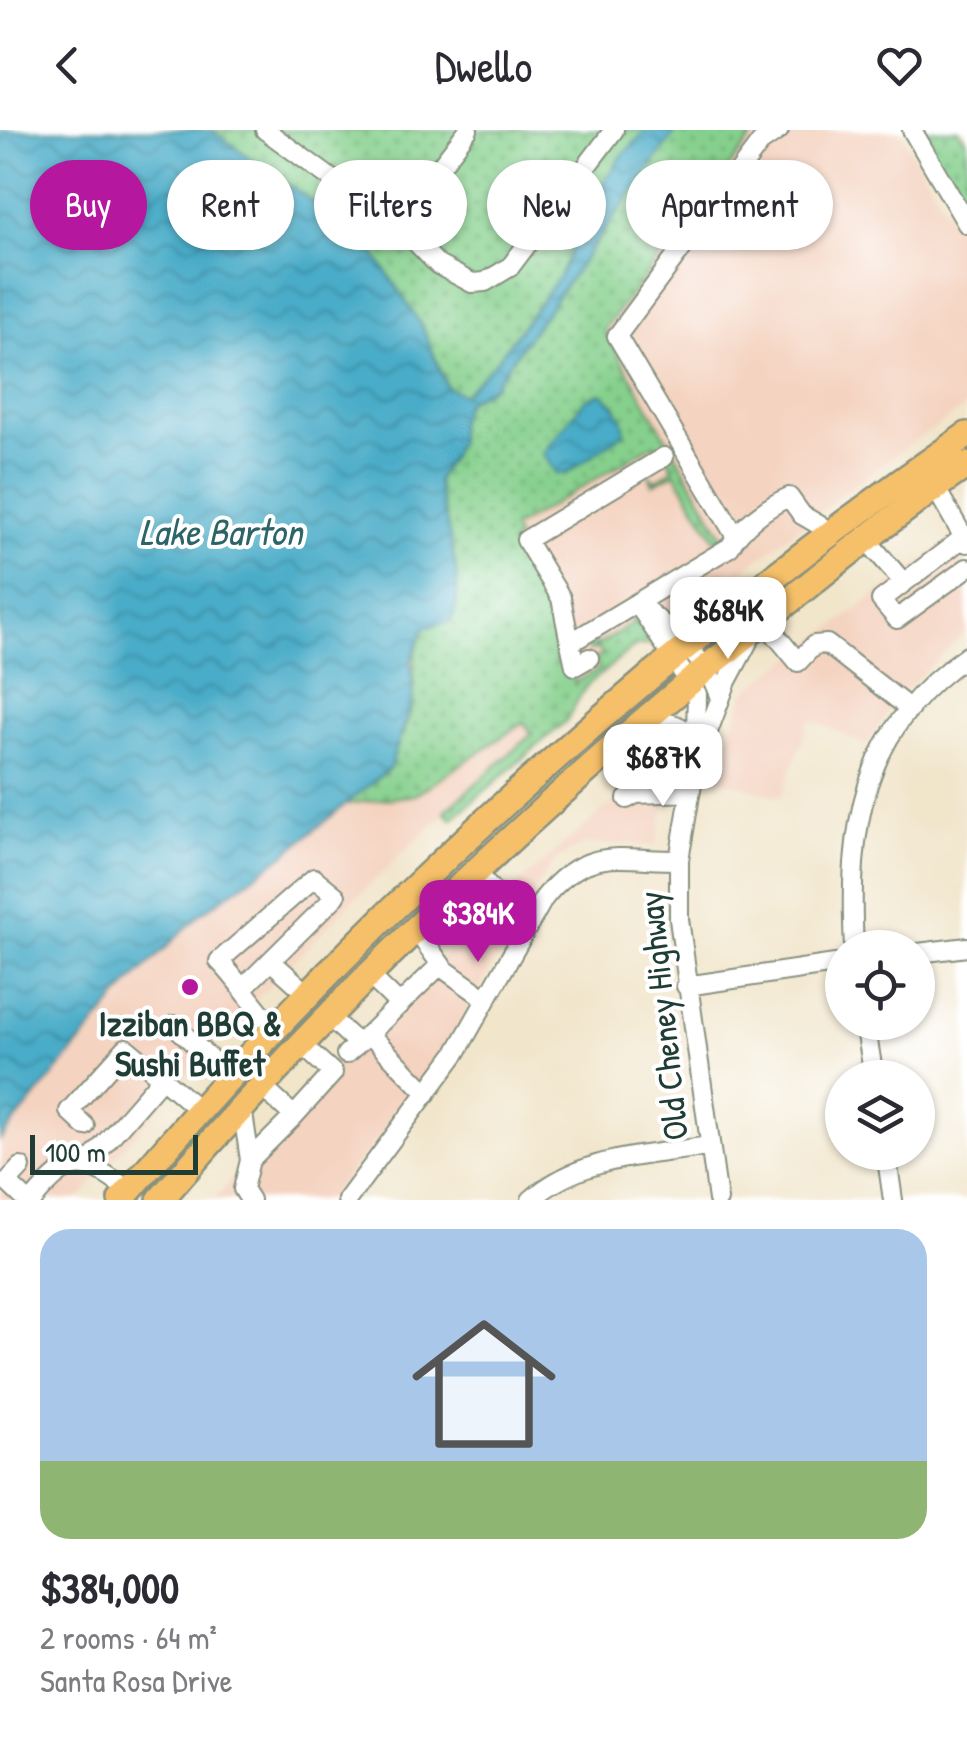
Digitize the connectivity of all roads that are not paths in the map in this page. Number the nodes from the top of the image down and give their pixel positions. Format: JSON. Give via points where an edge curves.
{"nodes":[{"id":1,"x":265,"y":130,"type":"edge"},
{"id":2,"x":468,"y":130,"type":"edge"},
{"id":3,"x":614,"y":130,"type":"edge"},
{"id":4,"x":778,"y":130,"type":"edge"},
{"id":5,"x":912,"y":130,"type":"edge"},
{"id":6,"x":445,"y":160,"type":"edge"},
{"id":7,"x":967,"y":224,"type":"edge"},
{"id":8,"x":967,"y":435,"type":"edge"},
{"id":9,"x":664,"y":456,"type":"dead end"},
{"id":10,"x":967,"y":465,"type":"edge"},
{"id":11,"x":935,"y":488,"type":"junction"},
{"id":12,"x":961,"y":516,"type":"edge"},
{"id":13,"x":832,"y":532,"type":"junction"},
{"id":14,"x":736,"y":537,"type":"junction"},
{"id":15,"x":866,"y":539,"type":"junction"},
{"id":16,"x":966,"y":539,"type":"edge"},
{"id":17,"x":967,"y":568,"type":"edge"},
{"id":18,"x":903,"y":582,"type":"junction"},
{"id":19,"x":637,"y":603,"type":"junction"},
{"id":20,"x":760,"y":624,"type":"junction"},
{"id":21,"x":570,"y":643,"type":"junction"},
{"id":22,"x":681,"y":655,"type":"junction"},
{"id":23,"x":967,"y":656,"type":"edge"},
{"id":24,"x":589,"y":658,"type":"dead end"},
{"id":25,"x":697,"y":676,"type":"junction"},
{"id":26,"x":720,"y":699,"type":"junction"},
{"id":27,"x":910,"y":709,"type":"junction"},
{"id":28,"x":624,"y":736,"type":"junction"},
{"id":29,"x":694,"y":737,"type":"junction"},
{"id":30,"x":694,"y":766,"type":"junction"},
{"id":31,"x":690,"y":792,"type":"junction"},
{"id":32,"x":627,"y":799,"type":"dead end"},
{"id":33,"x":680,"y":860,"type":"junction"},
{"id":34,"x":473,"y":870,"type":"junction"},
{"id":35,"x":414,"y":926,"type":"junction"},
{"id":36,"x":528,"y":927,"type":"junction"},
{"id":37,"x":853,"y":930,"type":"edge"},
{"id":38,"x":967,"y":947,"type":"edge"},
{"id":39,"x":935,"y":951,"type":"edge"},
{"id":40,"x":349,"y":953,"type":"junction"},
{"id":41,"x":272,"y":961,"type":"junction"},
{"id":42,"x":825,"y":966,"type":"edge"},
{"id":43,"x":435,"y":970,"type":"dead end"},
{"id":44,"x":367,"y":973,"type":"junction"},
{"id":45,"x":686,"y":986,"type":"junction"},
{"id":46,"x":244,"y":987,"type":"junction"},
{"id":47,"x":308,"y":994,"type":"junction"},
{"id":48,"x":486,"y":1000,"type":"junction"},
{"id":49,"x":400,"y":1004,"type":"junction"},
{"id":50,"x":327,"y":1015,"type":"junction"},
{"id":51,"x":174,"y":1025,"type":"dead end"},
{"id":52,"x":276,"y":1029,"type":"junction"},
{"id":53,"x":300,"y":1044,"type":"junction"},
{"id":54,"x":357,"y":1044,"type":"junction"},
{"id":55,"x":162,"y":1078,"type":"junction"},
{"id":56,"x":231,"y":1078,"type":"junction"},
{"id":57,"x":261,"y":1086,"type":"junction"},
{"id":58,"x":428,"y":1094,"type":"junction"},
{"id":59,"x":242,"y":1107,"type":"junction"},
{"id":60,"x":200,"y":1112,"type":"junction"},
{"id":61,"x":294,"y":1116,"type":"junction"},
{"id":62,"x":84,"y":1126,"type":"dead end"},
{"id":63,"x":709,"y":1146,"type":"junction"},
{"id":64,"x":204,"y":1150,"type":"junction"},
{"id":65,"x":250,"y":1160,"type":"junction"},
{"id":66,"x":87,"y":1164,"type":"junction"},
{"id":67,"x":21,"y":1166,"type":"dead end"},
{"id":68,"x":889,"y":1170,"type":"edge"},
{"id":69,"x":125,"y":1195,"type":"edge"},
{"id":70,"x":29,"y":1200,"type":"edge"},
{"id":71,"x":160,"y":1200,"type":"edge"},
{"id":72,"x":250,"y":1200,"type":"edge"},
{"id":73,"x":347,"y":1200,"type":"edge"},
{"id":74,"x":530,"y":1200,"type":"edge"},
{"id":75,"x":718,"y":1200,"type":"edge"},
{"id":76,"x":894,"y":1200,"type":"edge"}],
"edges":[{"from":1,"to":3,"type":"street","via":[[438,265],[472,283],[510,267]]},
{"from":2,"to":6,"type":"street"},
{"from":4,"to":14,"type":"street","via":[[760,142],[617,336]]},
{"from":5,"to":7,"type":"street"},
{"from":8,"to":13,"type":"highway"},
{"from":9,"to":21,"type":"street","via":[[526,540],[562,598]]},
{"from":10,"to":11,"type":"highway"},
{"from":11,"to":12,"type":"street"},
{"from":11,"to":15,"type":"highway"},
{"from":12,"to":16,"type":"street"},
{"from":13,"to":14,"type":"street","via":[[802,515],[790,497]]},
{"from":13,"to":22,"type":"highway"},
{"from":14,"to":19,"type":"street"},
{"from":15,"to":18,"type":"street"},
{"from":15,"to":20,"type":"highway"},
{"from":16,"to":18,"type":"street"},
{"from":17,"to":18,"type":"street","via":[[897,619],[882,598]]},
{"from":19,"to":21,"type":"street"},
{"from":19,"to":22,"type":"street"},
{"from":20,"to":25,"type":"highway"},
{"from":20,"to":26,"type":"street","name":"Old Cheney Highway"},
{"from":20,"to":27,"type":"street","via":[[798,662],[814,645],[828,644]]},
{"from":21,"to":24,"type":"street","via":[[575,666]]},
{"from":22,"to":25,"type":"street"},
{"from":22,"to":40,"type":"highway","via":[[516,794]]},
{"from":23,"to":27,"type":"street"},
{"from":25,"to":26,"type":"street"},
{"from":25,"to":28,"type":"highway"},
{"from":25,"to":29,"type":"street","name":"Old Cheney Highway"},
{"from":26,"to":30,"type":"street","name":"Old Cheney Highway"},
{"from":27,"to":37,"type":"street","via":[[878,756],[860,809],[850,868]]},
{"from":28,"to":29,"type":"street","via":[[662,721]]},
{"from":28,"to":34,"type":"highway"},
{"from":29,"to":30,"type":"street","name":"Old Cheney Highway"},
{"from":30,"to":31,"type":"street","name":"Old Cheney Highway"},
{"from":31,"to":32,"type":"street"},
{"from":31,"to":33,"type":"street","name":"Old Cheney Highway"},
{"from":33,"to":36,"type":"street","via":[[577,864],[544,898]]},
{"from":33,"to":45,"type":"street","name":"Old Cheney Highway"},
{"from":34,"to":35,"type":"highway"},
{"from":34,"to":36,"type":"street"},
{"from":35,"to":44,"type":"highway"},
{"from":35,"to":48,"type":"street","via":[[444,969]]},
{"from":36,"to":48,"type":"street"},
{"from":38,"to":39,"type":"street"},
{"from":40,"to":47,"type":"highway"},
{"from":40,"to":50,"type":"highway","via":[[327,997]]},
{"from":41,"to":46,"type":"street"},
{"from":41,"to":46,"type":"street","via":[[336,896],[314,878],[219,961]]},
{"from":41,"to":47,"type":"street"},
{"from":42,"to":45,"type":"street"},
{"from":43,"to":49,"type":"street"},
{"from":44,"to":49,"type":"street"},
{"from":44,"to":50,"type":"highway"},
{"from":45,"to":63,"type":"street","name":"Old Cheney Highway"},
{"from":46,"to":52,"type":"street","via":[[248,1001]]},
{"from":47,"to":52,"type":"highway"},
{"from":47,"to":64,"type":"highway","via":[[299,1027],[215,1120]]},
{"from":48,"to":58,"type":"street"},
{"from":49,"to":54,"type":"street"},
{"from":50,"to":53,"type":"highway"},
{"from":50,"to":54,"type":"street"},
{"from":51,"to":56,"type":"street"},
{"from":52,"to":56,"type":"highway"},
{"from":53,"to":57,"type":"highway"},
{"from":53,"to":61,"type":"street","via":[[334,1073]]},
{"from":54,"to":58,"type":"street"},
{"from":55,"to":60,"type":"street"},
{"from":55,"to":62,"type":"street","via":[[126,1048],[68,1111]]},
{"from":55,"to":66,"type":"street"},
{"from":56,"to":60,"type":"highway"},
{"from":57,"to":59,"type":"highway"},
{"from":57,"to":61,"type":"street"},
{"from":58,"to":73,"type":"street"},
{"from":59,"to":64,"type":"highway"},
{"from":59,"to":65,"type":"street"},
{"from":60,"to":69,"type":"highway"},
{"from":61,"to":65,"type":"street"},
{"from":63,"to":74,"type":"street","via":[[597,1163]]},
{"from":63,"to":75,"type":"street","name":"Old Cheney Highway"},
{"from":64,"to":71,"type":"highway"},
{"from":65,"to":72,"type":"street","via":[[243,1189]]},
{"from":66,"to":69,"type":"street"},
{"from":66,"to":70,"type":"street","via":[[60,1171]]},
{"from":67,"to":70,"type":"street","via":[[8,1182]]},
{"from":68,"to":76,"type":"street"}]}
